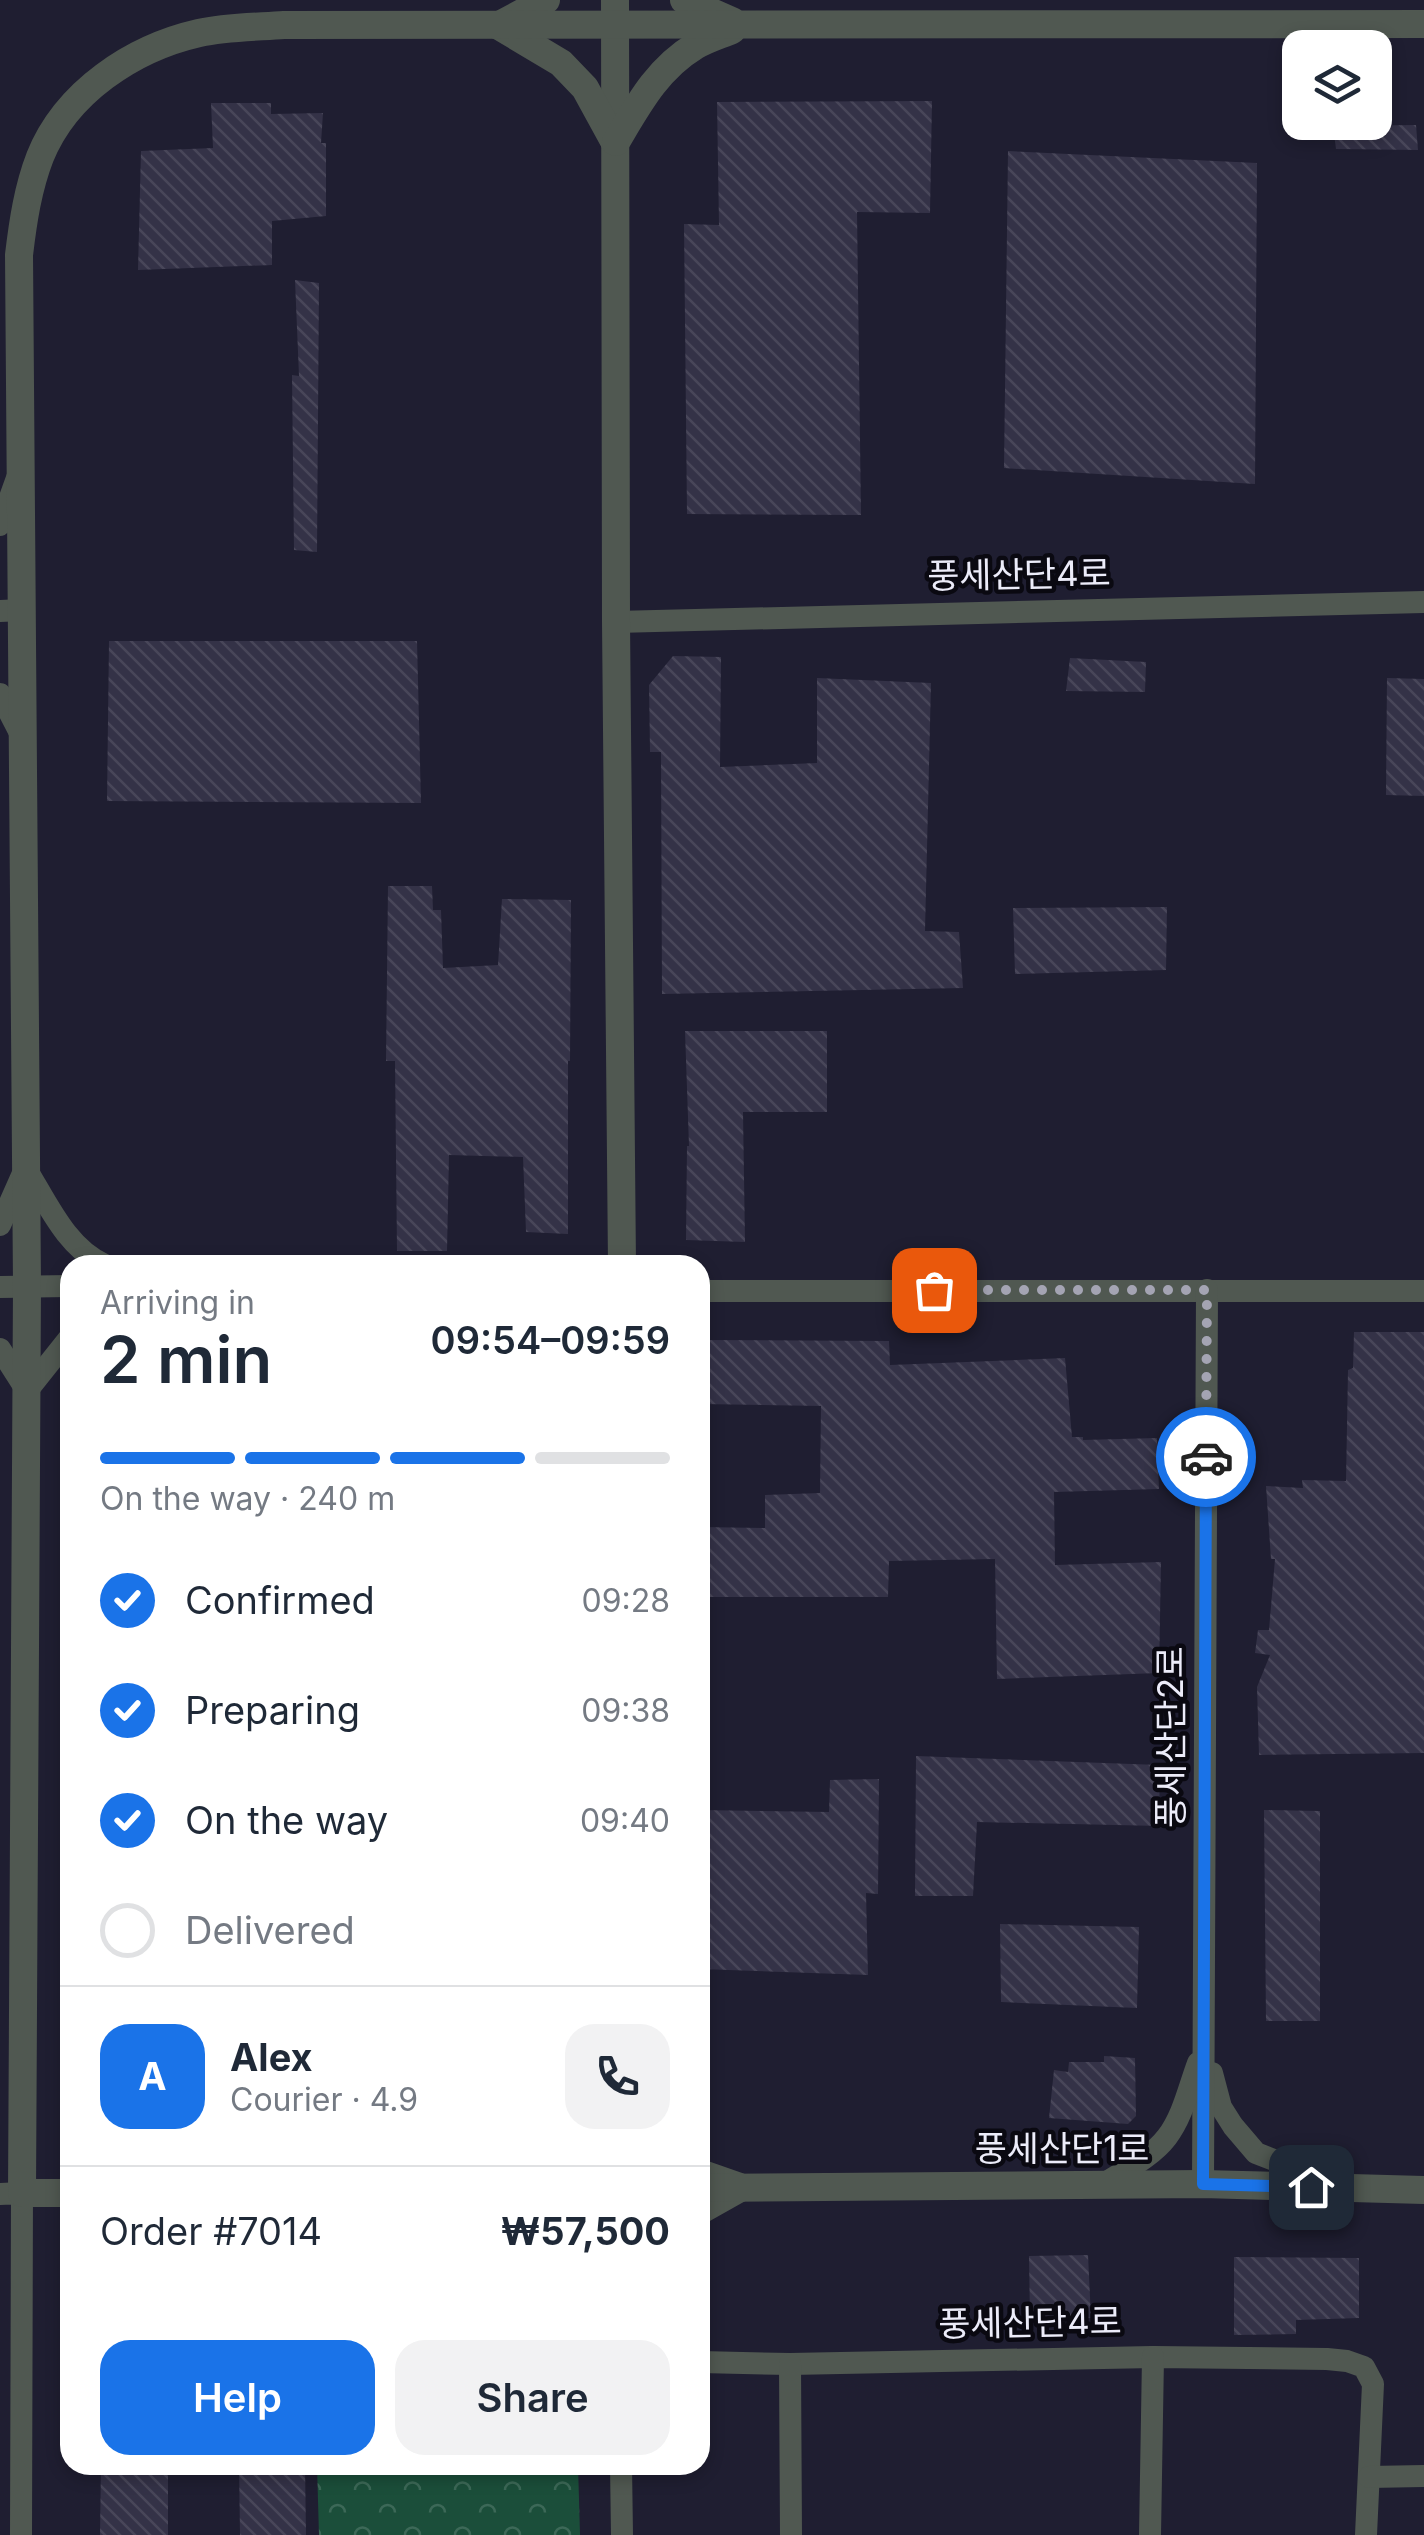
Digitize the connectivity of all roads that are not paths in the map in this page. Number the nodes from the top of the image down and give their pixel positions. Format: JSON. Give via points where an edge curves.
{"nodes":[{"id":1,"x":546,"y":0,"type":"edge"},
{"id":2,"x":684,"y":0,"type":"edge"},
{"id":3,"x":614,"y":13,"type":"edge"},
{"id":4,"x":1424,"y":24,"type":"edge"},
{"id":5,"x":498,"y":25,"type":"junction"},
{"id":6,"x":742,"y":26,"type":"junction"},
{"id":7,"x":615,"y":143,"type":"junction"},
{"id":8,"x":20,"y":470,"type":"junction"},
{"id":9,"x":0,"y":525,"type":"edge"},
{"id":10,"x":1424,"y":602,"type":"edge"},
{"id":11,"x":11,"y":610,"type":"edge"},
{"id":12,"x":616,"y":622,"type":"junction"},
{"id":13,"x":0,"y":694,"type":"edge"},
{"id":14,"x":22,"y":737,"type":"junction"},
{"id":15,"x":25,"y":1168,"type":"junction"},
{"id":16,"x":0,"y":1226,"type":"edge"},
{"id":17,"x":87,"y":1255,"type":"edge"},
{"id":18,"x":622,"y":1255,"type":"edge"},
{"id":19,"x":14,"y":1286,"type":"edge"},
{"id":20,"x":60,"y":1286,"type":"edge"},
{"id":21,"x":1207,"y":1290,"type":"junction"},
{"id":22,"x":710,"y":1291,"type":"edge"},
{"id":23,"x":1424,"y":1291,"type":"edge"},
{"id":24,"x":0,"y":1349,"type":"edge"},
{"id":25,"x":60,"y":1350,"type":"edge"},
{"id":26,"x":27,"y":1391,"type":"junction"},
{"id":27,"x":1204,"y":2045,"type":"junction"},
{"id":28,"x":710,"y":2174,"type":"edge"},
{"id":29,"x":1203,"y":2184,"type":"junction"},
{"id":30,"x":1102,"y":2185,"type":"junction"},
{"id":31,"x":748,"y":2187,"type":"junction"},
{"id":32,"x":710,"y":2188,"type":"edge"},
{"id":33,"x":1347,"y":2188,"type":"junction"},
{"id":34,"x":1424,"y":2190,"type":"edge"},
{"id":35,"x":60,"y":2193,"type":"edge"},
{"id":36,"x":11,"y":2194,"type":"edge"},
{"id":37,"x":710,"y":2208,"type":"edge"},
{"id":38,"x":1153,"y":2357,"type":"junction"},
{"id":39,"x":710,"y":2362,"type":"edge"},
{"id":40,"x":790,"y":2364,"type":"junction"},
{"id":41,"x":621,"y":2475,"type":"edge"},
{"id":42,"x":1424,"y":2476,"type":"edge"},
{"id":43,"x":1369,"y":2478,"type":"junction"},
{"id":44,"x":22,"y":2535,"type":"edge"},
{"id":45,"x":622,"y":2535,"type":"edge"},
{"id":46,"x":791,"y":2535,"type":"edge"},
{"id":47,"x":1150,"y":2535,"type":"edge"},
{"id":48,"x":1366,"y":2535,"type":"edge"}],
"edges":[{"from":1,"to":5,"type":"street"},
{"from":2,"to":6,"type":"street"},
{"from":3,"to":5,"type":"street"},
{"from":3,"to":6,"type":"street"},
{"from":3,"to":7,"type":"street"},
{"from":4,"to":6,"type":"street"},
{"from":5,"to":7,"type":"street","via":[[573,75]]},
{"from":5,"to":8,"type":"street","via":[[284,25],[200,33],[148,50],[102,78],[62,118],[41,154],[25,204],[18,254]]},
{"from":6,"to":7,"type":"street","via":[[697,44],[665,68]]},
{"from":7,"to":12,"type":"street"},
{"from":8,"to":9,"type":"street"},
{"from":8,"to":11,"type":"street"},
{"from":10,"to":12,"type":"street","name":"풍세산단4로"},
{"from":11,"to":14,"type":"street"},
{"from":12,"to":18,"type":"street"},
{"from":13,"to":14,"type":"street"},
{"from":14,"to":15,"type":"street"},
{"from":15,"to":16,"type":"street"},
{"from":15,"to":17,"type":"street"},
{"from":15,"to":19,"type":"street"},
{"from":19,"to":20,"type":"street"},
{"from":19,"to":26,"type":"street"},
{"from":21,"to":22,"type":"street"},
{"from":21,"to":23,"type":"street"},
{"from":21,"to":27,"type":"street","name":"풍세산단2로"},
{"from":24,"to":26,"type":"street"},
{"from":25,"to":26,"type":"street"},
{"from":26,"to":36,"type":"street"},
{"from":27,"to":29,"type":"street","name":"풍세산단2로"},
{"from":27,"to":30,"type":"street","via":[[1166,2138]]},
{"from":27,"to":33,"type":"street","via":[[1221,2108],[1256,2153]]},
{"from":28,"to":31,"type":"street"},
{"from":29,"to":30,"type":"street","name":"풍세산단1로"},
{"from":29,"to":33,"type":"street","name":"풍세산단1로"},
{"from":30,"to":31,"type":"street","name":"풍세산단1로"},
{"from":31,"to":32,"type":"street","name":"풍세산단1로"},
{"from":31,"to":37,"type":"street"},
{"from":33,"to":34,"type":"street","name":"풍세산단1로"},
{"from":35,"to":36,"type":"street"},
{"from":36,"to":44,"type":"street"},
{"from":38,"to":40,"type":"street","name":"풍세산단4로"},
{"from":38,"to":43,"type":"street","via":[[1326,2358],[1364,2367],[1373,2384]]},
{"from":38,"to":47,"type":"street","name":"풍세산단4로"},
{"from":39,"to":40,"type":"street","name":"풍세산단4로"},
{"from":40,"to":46,"type":"street"},
{"from":41,"to":45,"type":"street"},
{"from":42,"to":43,"type":"street"},
{"from":43,"to":48,"type":"street"}]}
